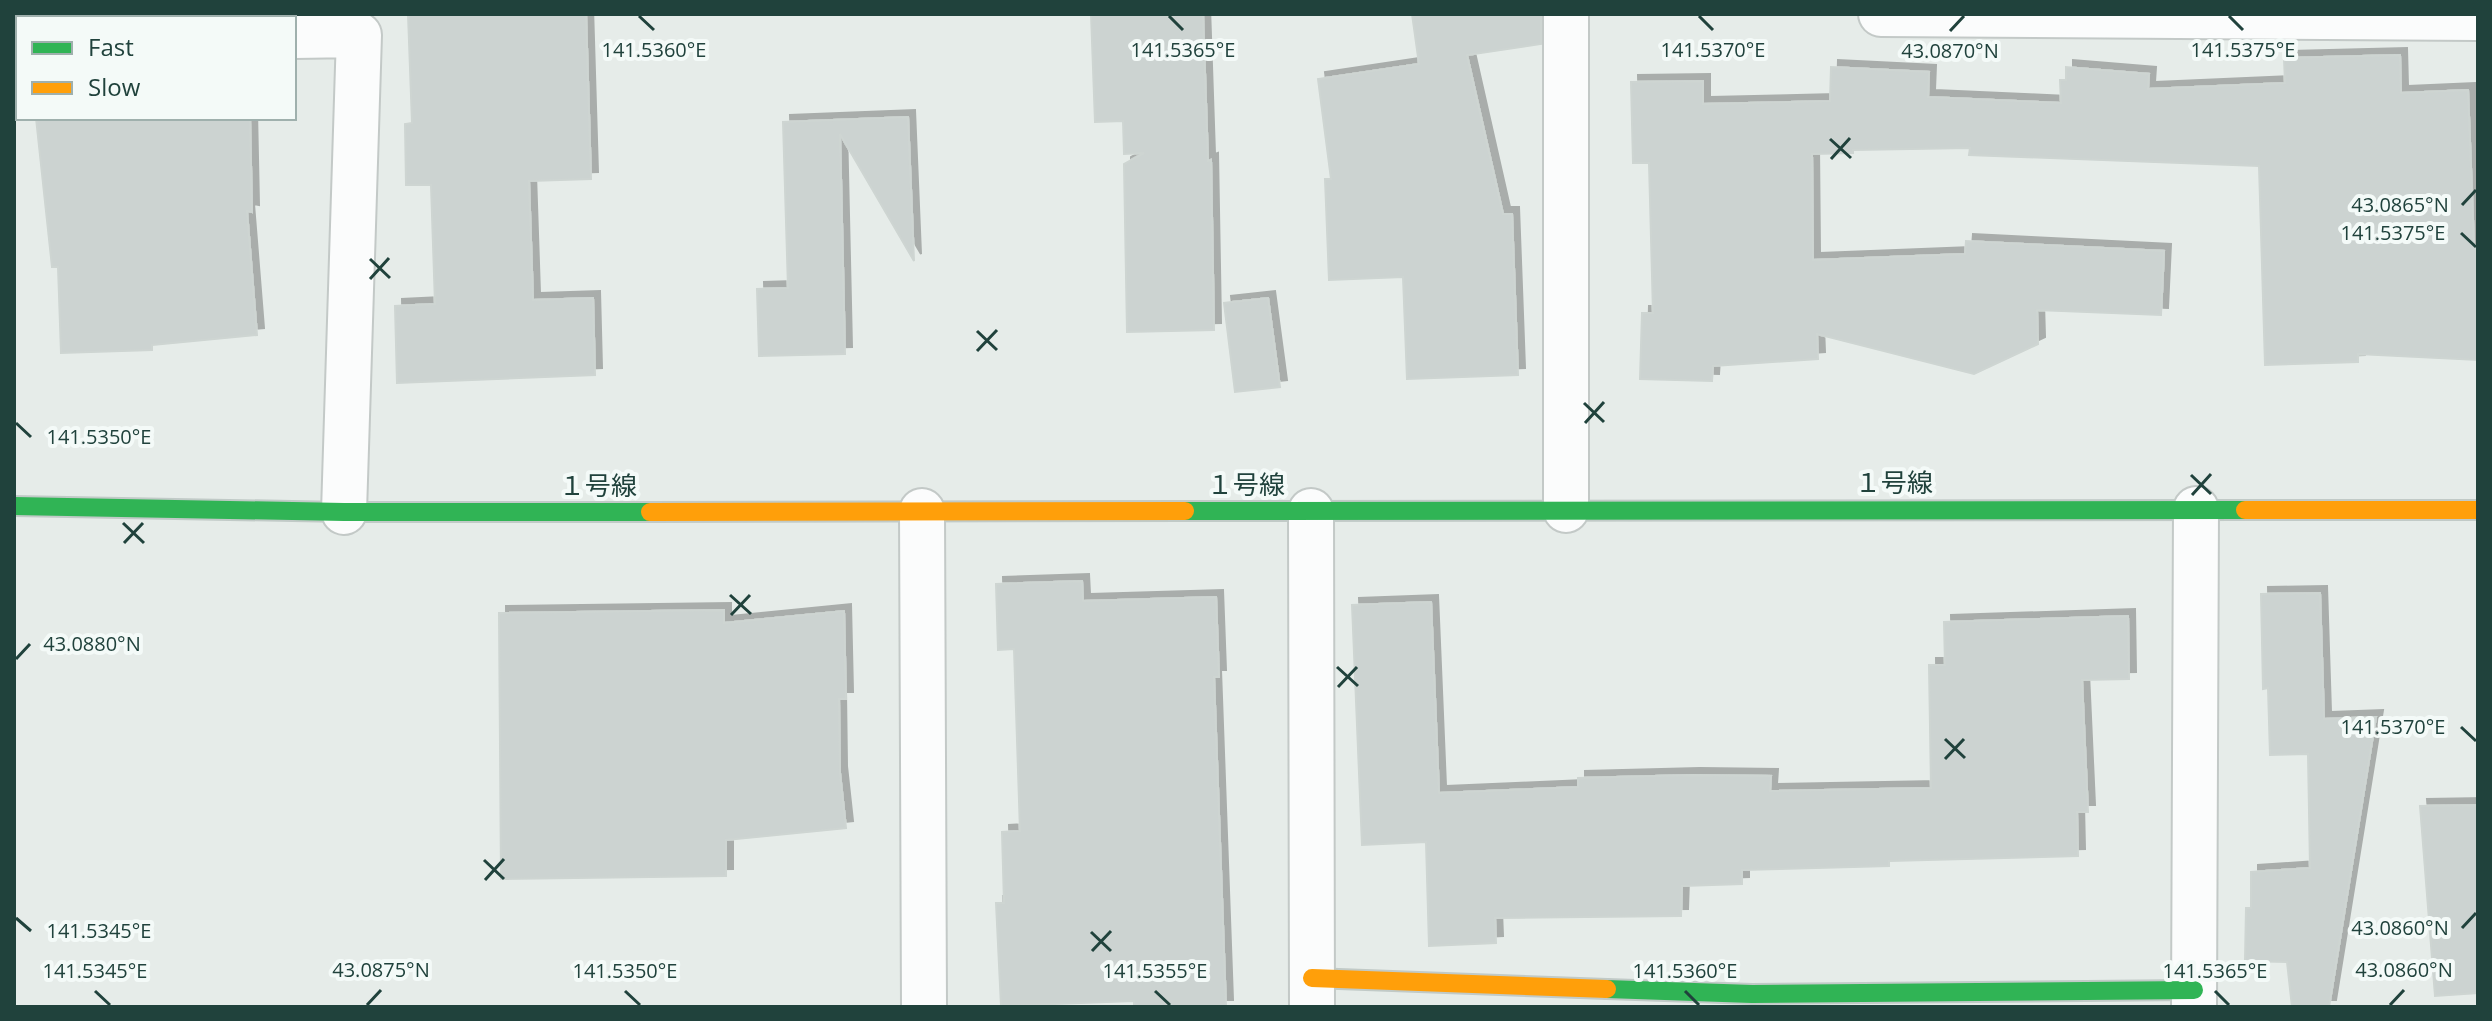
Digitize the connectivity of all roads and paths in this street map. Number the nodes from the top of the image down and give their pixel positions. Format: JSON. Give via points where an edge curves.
{"nodes":[{"id":1,"x":1566,"y":14,"type":"edge"},
{"id":2,"x":1881,"y":14,"type":"edge"},
{"id":3,"x":1913,"y":14,"type":"edge"},
{"id":4,"x":2251,"y":15,"type":"edge"},
{"id":5,"x":2478,"y":18,"type":"edge"},
{"id":6,"x":296,"y":36,"type":"edge"},
{"id":7,"x":14,"y":506,"type":"edge"},
{"id":8,"x":2196,"y":509,"type":"junction"},
{"id":9,"x":1566,"y":510,"type":"junction"},
{"id":10,"x":2478,"y":510,"type":"edge"},
{"id":11,"x":922,"y":511,"type":"junction"},
{"id":12,"x":1311,"y":511,"type":"junction"},
{"id":13,"x":344,"y":512,"type":"junction"},
{"id":14,"x":1312,"y":992,"type":"edge"},
{"id":15,"x":2194,"y":998,"type":"edge"},
{"id":16,"x":1752,"y":1001,"type":"edge"},
{"id":17,"x":924,"y":1007,"type":"edge"}],
"edges":[{"from":1,"to":9,"type":"street"},
{"from":2,"to":3,"type":"street"},
{"from":3,"to":4,"type":"street"},
{"from":4,"to":5,"type":"street"},
{"from":6,"to":13,"type":"street","via":[[359,35]]},
{"from":7,"to":13,"type":"street","name":"１号線"},
{"from":8,"to":9,"type":"street","name":"１号線"},
{"from":8,"to":10,"type":"street","name":"１号線"},
{"from":8,"to":15,"type":"street"},
{"from":9,"to":12,"type":"street","name":"１号線"},
{"from":11,"to":12,"type":"street","name":"１号線"},
{"from":11,"to":13,"type":"street","name":"１号線"},
{"from":11,"to":17,"type":"street"},
{"from":12,"to":14,"type":"street"},
{"from":14,"to":16,"type":"street"},
{"from":15,"to":16,"type":"street"}]}
